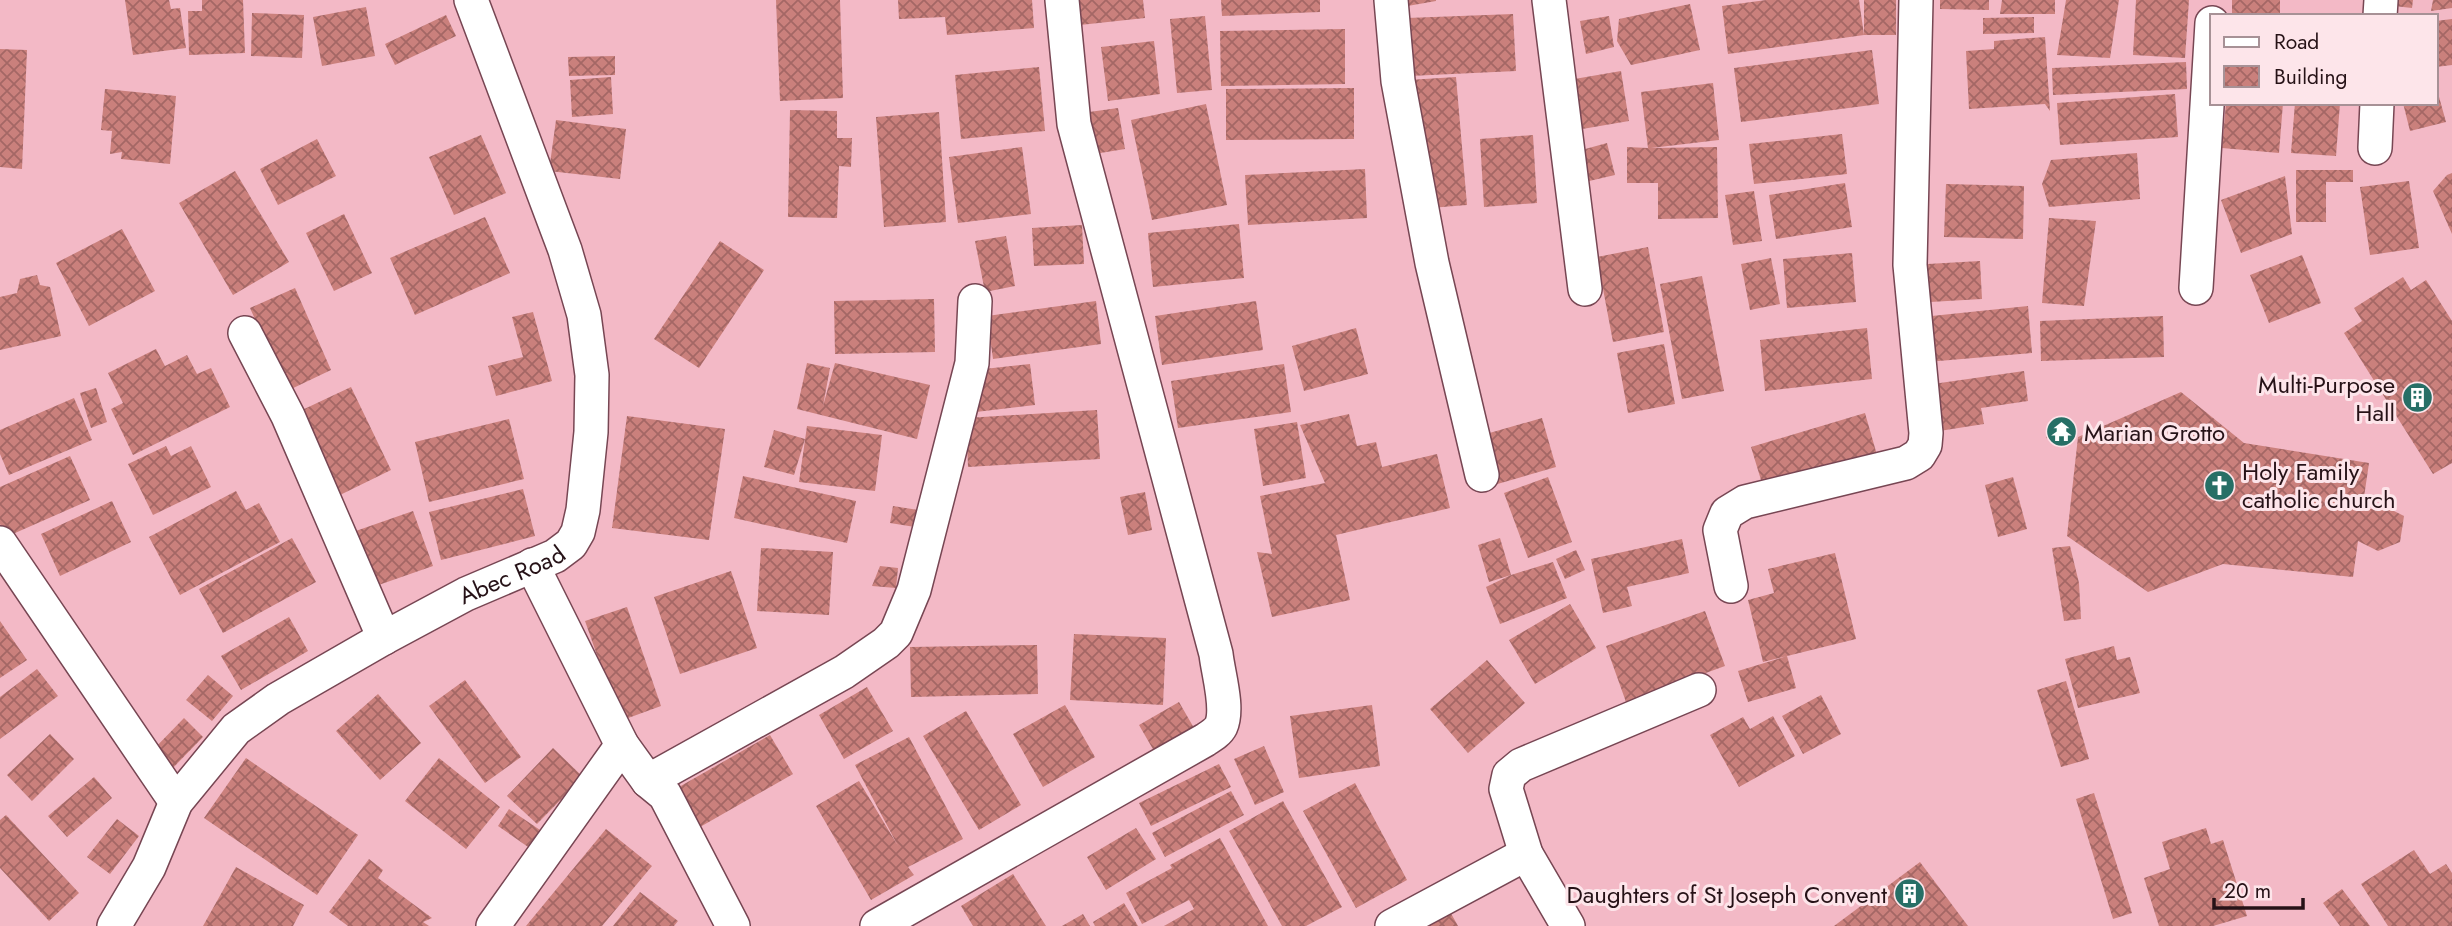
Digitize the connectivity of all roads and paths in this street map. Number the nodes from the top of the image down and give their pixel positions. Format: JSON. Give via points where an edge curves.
{"nodes":[{"id":1,"x":471,"y":0,"type":"edge"},
{"id":2,"x":1062,"y":0,"type":"edge"},
{"id":3,"x":1391,"y":0,"type":"edge"},
{"id":4,"x":1549,"y":0,"type":"edge"},
{"id":5,"x":1916,"y":0,"type":"edge"},
{"id":6,"x":2210,"y":56,"type":"edge"},
{"id":7,"x":2377,"y":105,"type":"edge"},
{"id":8,"x":2375,"y":148,"type":"dead end"},
{"id":9,"x":2196,"y":288,"type":"dead end"},
{"id":10,"x":1585,"y":289,"type":"dead end"},
{"id":11,"x":975,"y":302,"type":"dead end"},
{"id":12,"x":245,"y":333,"type":"dead end"},
{"id":13,"x":1482,"y":475,"type":"dead end"},
{"id":14,"x":0,"y":543,"type":"edge"},
{"id":15,"x":532,"y":565,"type":"junction"},
{"id":16,"x":1731,"y":586,"type":"dead end"},
{"id":17,"x":384,"y":638,"type":"junction"},
{"id":18,"x":1699,"y":690,"type":"dead end"},
{"id":19,"x":622,"y":745,"type":"junction"},
{"id":20,"x":648,"y":781,"type":"junction"},
{"id":21,"x":176,"y":802,"type":"junction"},
{"id":22,"x":1526,"y":854,"type":"junction"},
{"id":23,"x":114,"y":926,"type":"edge"},
{"id":24,"x":493,"y":926,"type":"edge"},
{"id":25,"x":733,"y":926,"type":"edge"},
{"id":26,"x":877,"y":926,"type":"edge"},
{"id":27,"x":1391,"y":926,"type":"edge"},
{"id":28,"x":1568,"y":926,"type":"edge"}],
"edges":[{"from":1,"to":15,"type":"street","name":"Abec Road","via":[[565,250],[584,316],[592,374],[591,432],[578,532],[555,556]]},
{"from":2,"to":26,"type":"street","via":[[1073,124],[1216,654],[1222,725],[1205,740]]},
{"from":3,"to":13,"type":"street","via":[[1398,81],[1432,264]]},
{"from":4,"to":10,"type":"street"},
{"from":5,"to":16,"type":"street","via":[[1910,265],[1925,445],[1906,463],[1745,502],[1727,513],[1720,530]]},
{"from":6,"to":9,"type":"street"},
{"from":7,"to":8,"type":"street"},
{"from":11,"to":20,"type":"street","via":[[972,363],[914,590],[896,633],[844,672]]},
{"from":12,"to":17,"type":"street","via":[[288,416]]},
{"from":14,"to":21,"type":"street"},
{"from":15,"to":17,"type":"street","name":"Abec Road"},
{"from":15,"to":19,"type":"street"},
{"from":17,"to":21,"type":"street","name":"Abec Road","via":[[278,699],[236,729]]},
{"from":18,"to":22,"type":"street","via":[[1515,770],[1506,789]]},
{"from":19,"to":20,"type":"street"},
{"from":19,"to":24,"type":"street"},
{"from":20,"to":25,"type":"street","via":[[665,794]]},
{"from":21,"to":23,"type":"street","name":"Abec Road","via":[[149,867]]},
{"from":22,"to":27,"type":"street"},
{"from":22,"to":28,"type":"street"}]}
